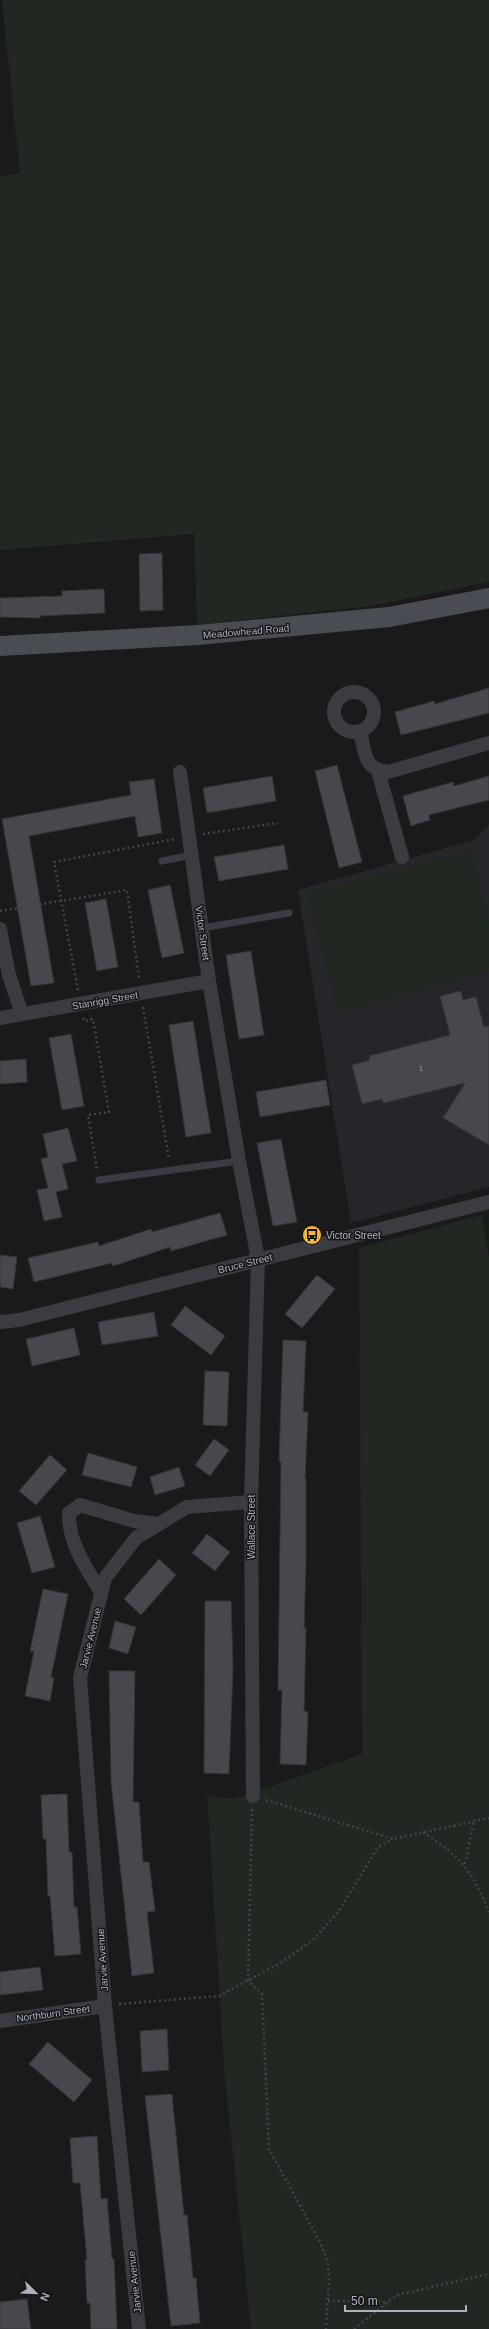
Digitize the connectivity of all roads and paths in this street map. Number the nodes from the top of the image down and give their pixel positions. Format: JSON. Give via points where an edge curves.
{"nodes":[{"id":1,"x":489,"y":600,"type":"edge"},
{"id":2,"x":0,"y":646,"type":"edge"},
{"id":3,"x":360,"y":731,"type":"dead end"},
{"id":4,"x":489,"y":743,"type":"edge"},
{"id":5,"x":378,"y":771,"type":"junction"},
{"id":6,"x":180,"y":772,"type":"dead end"},
{"id":7,"x":278,"y":823,"type":"dead end"},
{"id":8,"x":189,"y":837,"type":"junction"},
{"id":9,"x":192,"y":855,"type":"junction"},
{"id":10,"x":402,"y":857,"type":"dead end"},
{"id":11,"x":162,"y":861,"type":"dead end"},
{"id":12,"x":290,"y":914,"type":"dead end"},
{"id":13,"x":202,"y":928,"type":"junction"},
{"id":14,"x":0,"y":929,"type":"edge"},
{"id":15,"x":209,"y":981,"type":"junction"},
{"id":16,"x":81,"y":1004,"type":"junction"},
{"id":17,"x":22,"y":1014,"type":"junction"},
{"id":18,"x":0,"y":1018,"type":"edge"},
{"id":19,"x":239,"y":1161,"type":"junction"},
{"id":20,"x":99,"y":1180,"type":"joint"},
{"id":21,"x":489,"y":1202,"type":"edge"},
{"id":22,"x":258,"y":1259,"type":"junction"},
{"id":23,"x":0,"y":1322,"type":"edge"},
{"id":24,"x":251,"y":1502,"type":"junction"},
{"id":25,"x":159,"y":1524,"type":"junction"},
{"id":26,"x":101,"y":1592,"type":"junction"},
{"id":27,"x":252,"y":1796,"type":"junction"},
{"id":28,"x":489,"y":1818,"type":"edge"},
{"id":29,"x":474,"y":1820,"type":"junction"},
{"id":30,"x":423,"y":1832,"type":"junction"},
{"id":31,"x":394,"y":1839,"type":"junction"},
{"id":32,"x":465,"y":1864,"type":"junction"},
{"id":33,"x":489,"y":1912,"type":"edge"},
{"id":34,"x":248,"y":1980,"type":"junction"},
{"id":35,"x":105,"y":2006,"type":"junction"},
{"id":36,"x":0,"y":2021,"type":"edge"},
{"id":37,"x":489,"y":2274,"type":"edge"},
{"id":38,"x":328,"y":2301,"type":"junction"},
{"id":39,"x":390,"y":2302,"type":"junction"},
{"id":40,"x":139,"y":2329,"type":"edge"},
{"id":41,"x":326,"y":2329,"type":"edge"},
{"id":42,"x":354,"y":2329,"type":"edge"}],
"edges":[{"from":1,"to":2,"type":"street","name":"Meadowhead Road","via":[[389,617],[198,635]]},
{"from":3,"to":5,"type":"street","via":[[368,763]]},
{"from":4,"to":5,"type":"street","via":[[388,772]]},
{"from":5,"to":10,"type":"street"},
{"from":6,"to":8,"type":"street","name":"Victor Street"},
{"from":7,"to":8,"type":"path"},
{"from":8,"to":9,"type":"street","name":"Victor Street"},
{"from":8,"to":16,"type":"path","via":[[54,862]]},
{"from":9,"to":11,"type":"lane"},
{"from":9,"to":13,"type":"street","name":"Victor Street"},
{"from":12,"to":13,"type":"lane"},
{"from":13,"to":15,"type":"street","name":"Victor Street"},
{"from":14,"to":17,"type":"street","via":[[9,975]]},
{"from":15,"to":16,"type":"street","name":"Stanrigg Street"},
{"from":15,"to":19,"type":"street","name":"Victor Street"},
{"from":16,"to":17,"type":"street","name":"Stanrigg Street"},
{"from":16,"to":20,"type":"path","via":[[84,1021],[93,1019],[109,1112],[88,1115]]},
{"from":17,"to":18,"type":"street","name":"Stanrigg Street"},
{"from":19,"to":20,"type":"lane"},
{"from":19,"to":22,"type":"street","name":"Victor Street"},
{"from":21,"to":22,"type":"street","name":"Bruce Street"},
{"from":22,"to":23,"type":"street","name":"Bruce Street","via":[[19,1320]]},
{"from":22,"to":24,"type":"street","name":"Wallace Street"},
{"from":24,"to":25,"type":"street","name":"Jarvie Avenue","via":[[188,1507]]},
{"from":24,"to":27,"type":"street","name":"Wallace Street"},
{"from":25,"to":26,"type":"street","name":"Jarvie Avenue","via":[[136,1538],[104,1578]]},
{"from":25,"to":26,"type":"street","via":[[134,1521],[80,1505],[69,1513],[69,1527],[80,1556]]},
{"from":26,"to":35,"type":"street","name":"Jarvie Avenue","via":[[80,1678]]},
{"from":27,"to":31,"type":"path"},
{"from":27,"to":34,"type":"path"},
{"from":28,"to":29,"type":"path"},
{"from":29,"to":30,"type":"path"},
{"from":29,"to":32,"type":"path"},
{"from":30,"to":31,"type":"path"},
{"from":30,"to":32,"type":"path","via":[[450,1849]]},
{"from":31,"to":34,"type":"path","via":[[378,1847],[339,1911],[313,1940],[282,1962]]},
{"from":32,"to":33,"type":"path"},
{"from":34,"to":35,"type":"path","via":[[219,1996]]},
{"from":34,"to":38,"type":"path","via":[[262,1994],[269,2149],[320,2242],[328,2263]]},
{"from":35,"to":36,"type":"street","name":"Northburn Street"},
{"from":35,"to":40,"type":"street","name":"Jarvie Avenue"},
{"from":37,"to":39,"type":"path","via":[[397,2295]]},
{"from":38,"to":39,"type":"path"},
{"from":38,"to":41,"type":"path"},
{"from":39,"to":42,"type":"path"}]}
